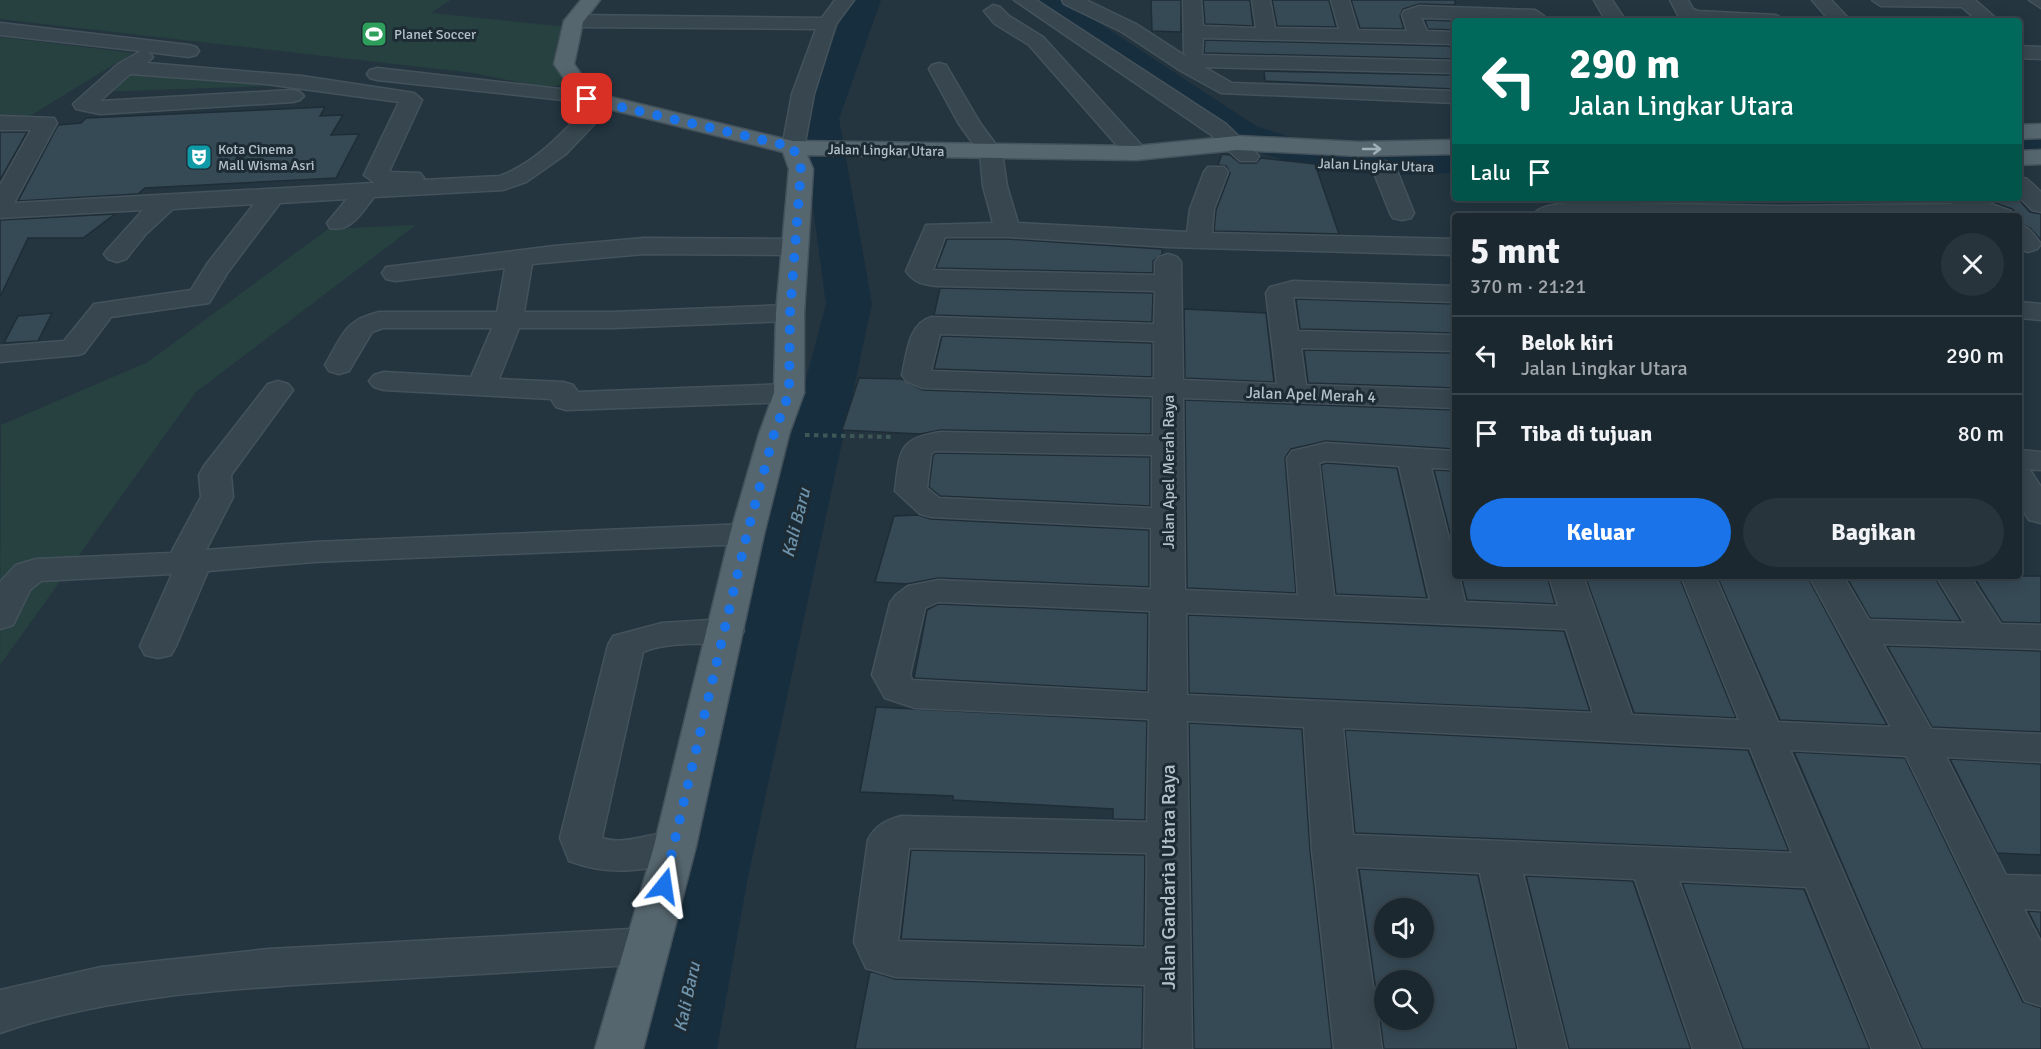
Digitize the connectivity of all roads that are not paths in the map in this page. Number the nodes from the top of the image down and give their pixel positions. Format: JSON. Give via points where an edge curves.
{"nodes":[{"id":1,"x":591,"y":0,"type":"edge"},
{"id":2,"x":845,"y":0,"type":"edge"},
{"id":3,"x":1023,"y":0,"type":"edge"},
{"id":4,"x":1071,"y":0,"type":"edge"},
{"id":5,"x":1192,"y":0,"type":"edge"},
{"id":6,"x":1261,"y":0,"type":"edge"},
{"id":7,"x":1340,"y":0,"type":"edge"},
{"id":8,"x":1603,"y":0,"type":"edge"},
{"id":9,"x":1678,"y":0,"type":"edge"},
{"id":10,"x":1821,"y":0,"type":"edge"},
{"id":11,"x":1881,"y":0,"type":"edge"},
{"id":12,"x":1965,"y":1,"type":"edge"},
{"id":13,"x":765,"y":4,"type":"dead end"},
{"id":14,"x":993,"y":11,"type":"dead end"},
{"id":15,"x":1533,"y":12,"type":"edge"},
{"id":16,"x":1615,"y":18,"type":"edge"},
{"id":17,"x":1715,"y":18,"type":"edge"},
{"id":18,"x":1838,"y":18,"type":"edge"},
{"id":19,"x":1985,"y":18,"type":"edge"},
{"id":20,"x":574,"y":21,"type":"junction"},
{"id":21,"x":749,"y":21,"type":"junction"},
{"id":22,"x":827,"y":24,"type":"junction"},
{"id":23,"x":0,"y":29,"type":"edge"},
{"id":24,"x":1194,"y":32,"type":"junction"},
{"id":25,"x":1266,"y":33,"type":"junction"},
{"id":26,"x":1350,"y":35,"type":"junction"},
{"id":27,"x":1078,"y":37,"type":"junction"},
{"id":28,"x":1419,"y":37,"type":"junction"},
{"id":29,"x":1452,"y":38,"type":"edge"},
{"id":30,"x":1038,"y":44,"type":"junction"},
{"id":31,"x":160,"y":48,"type":"junction"},
{"id":32,"x":2022,"y":52,"type":"edge"},
{"id":33,"x":2041,"y":52,"type":"edge"},
{"id":34,"x":1191,"y":64,"type":"junction"},
{"id":35,"x":1452,"y":67,"type":"edge"},
{"id":36,"x":125,"y":68,"type":"junction"},
{"id":37,"x":939,"y":69,"type":"dead end"},
{"id":38,"x":332,"y":84,"type":"junction"},
{"id":39,"x":479,"y":87,"type":"junction"},
{"id":40,"x":372,"y":91,"type":"junction"},
{"id":41,"x":97,"y":92,"type":"junction"},
{"id":42,"x":407,"y":97,"type":"junction"},
{"id":43,"x":1452,"y":97,"type":"edge"},
{"id":44,"x":596,"y":100,"type":"junction"},
{"id":45,"x":0,"y":123,"type":"edge"},
{"id":46,"x":2041,"y":131,"type":"edge"},
{"id":47,"x":2022,"y":132,"type":"edge"},
{"id":48,"x":1452,"y":147,"type":"edge"},
{"id":49,"x":795,"y":148,"type":"junction"},
{"id":50,"x":1244,"y":148,"type":"junction"},
{"id":51,"x":1145,"y":151,"type":"junction"},
{"id":52,"x":991,"y":153,"type":"junction"},
{"id":53,"x":2041,"y":157,"type":"edge"},
{"id":54,"x":2022,"y":158,"type":"edge"},
{"id":55,"x":1452,"y":167,"type":"edge"},
{"id":56,"x":1384,"y":168,"type":"junction"},
{"id":57,"x":1216,"y":172,"type":"dead end"},
{"id":58,"x":2022,"y":187,"type":"edge"},
{"id":59,"x":366,"y":192,"type":"junction"},
{"id":60,"x":272,"y":197,"type":"junction"},
{"id":61,"x":1968,"y":201,"type":"edge"},
{"id":62,"x":165,"y":203,"type":"junction"},
{"id":63,"x":2041,"y":205,"type":"edge"},
{"id":64,"x":0,"y":207,"type":"edge"},
{"id":65,"x":0,"y":211,"type":"edge"},
{"id":66,"x":1627,"y":212,"type":"edge"},
{"id":67,"x":1402,"y":213,"type":"dead end"},
{"id":68,"x":1552,"y":213,"type":"edge"},
{"id":69,"x":1674,"y":213,"type":"edge"},
{"id":70,"x":1922,"y":213,"type":"edge"},
{"id":71,"x":1995,"y":213,"type":"edge"},
{"id":72,"x":339,"y":223,"type":"dead end"},
{"id":73,"x":1008,"y":230,"type":"junction"},
{"id":74,"x":1168,"y":239,"type":"junction"},
{"id":75,"x":1199,"y":239,"type":"junction"},
{"id":76,"x":795,"y":247,"type":"junction"},
{"id":77,"x":1452,"y":248,"type":"edge"},
{"id":78,"x":117,"y":254,"type":"dead end"},
{"id":79,"x":520,"y":258,"type":"junction"},
{"id":80,"x":395,"y":273,"type":"dead end"},
{"id":81,"x":1168,"y":283,"type":"junction"},
{"id":82,"x":1452,"y":294,"type":"edge"},
{"id":83,"x":2022,"y":310,"type":"edge"},
{"id":84,"x":2041,"y":312,"type":"edge"},
{"id":85,"x":790,"y":313,"type":"junction"},
{"id":86,"x":509,"y":320,"type":"junction"},
{"id":87,"x":1168,"y":333,"type":"junction"},
{"id":88,"x":1286,"y":339,"type":"junction"},
{"id":89,"x":1452,"y":343,"type":"edge"},
{"id":90,"x":0,"y":354,"type":"edge"},
{"id":91,"x":339,"y":365,"type":"dead end"},
{"id":92,"x":384,"y":381,"type":"dead end"},
{"id":93,"x":481,"y":387,"type":"junction"},
{"id":94,"x":278,"y":390,"type":"dead end"},
{"id":95,"x":1168,"y":390,"type":"junction"},
{"id":96,"x":789,"y":393,"type":"junction"},
{"id":97,"x":1293,"y":393,"type":"junction"},
{"id":98,"x":1452,"y":399,"type":"edge"},
{"id":99,"x":1168,"y":446,"type":"junction"},
{"id":100,"x":1413,"y":459,"type":"junction"},
{"id":101,"x":1452,"y":460,"type":"edge"},
{"id":102,"x":2024,"y":473,"type":"edge"},
{"id":103,"x":2041,"y":513,"type":"edge"},
{"id":104,"x":1167,"y":519,"type":"junction"},
{"id":105,"x":747,"y":534,"type":"junction"},
{"id":106,"x":189,"y":562,"type":"junction"},
{"id":107,"x":1567,"y":579,"type":"edge"},
{"id":108,"x":1699,"y":579,"type":"edge"},
{"id":109,"x":1828,"y":579,"type":"edge"},
{"id":110,"x":1955,"y":579,"type":"edge"},
{"id":111,"x":1168,"y":599,"type":"junction"},
{"id":112,"x":1317,"y":606,"type":"junction"},
{"id":113,"x":1450,"y":611,"type":"junction"},
{"id":114,"x":0,"y":617,"type":"edge"},
{"id":115,"x":1579,"y":618,"type":"junction"},
{"id":116,"x":726,"y":631,"type":"junction"},
{"id":117,"x":1858,"y":632,"type":"junction"},
{"id":118,"x":1990,"y":635,"type":"junction"},
{"id":119,"x":2041,"y":637,"type":"edge"},
{"id":120,"x":158,"y":646,"type":"dead end"},
{"id":121,"x":1167,"y":706,"type":"junction"},
{"id":122,"x":1322,"y":713,"type":"junction"},
{"id":123,"x":1617,"y":728,"type":"junction"},
{"id":124,"x":1766,"y":735,"type":"junction"},
{"id":125,"x":1919,"y":742,"type":"junction"},
{"id":126,"x":2041,"y":748,"type":"edge"},
{"id":127,"x":1168,"y":838,"type":"junction"},
{"id":128,"x":675,"y":846,"type":"junction"},
{"id":129,"x":1333,"y":850,"type":"junction"},
{"id":130,"x":1498,"y":857,"type":"junction"},
{"id":131,"x":1651,"y":864,"type":"junction"},
{"id":132,"x":1819,"y":871,"type":"junction"},
{"id":133,"x":1995,"y":891,"type":"junction"},
{"id":134,"x":2041,"y":893,"type":"edge"},
{"id":135,"x":648,"y":946,"type":"junction"},
{"id":136,"x":1168,"y":967,"type":"junction"},
{"id":137,"x":2041,"y":987,"type":"edge"},
{"id":138,"x":0,"y":1013,"type":"edge"},
{"id":139,"x":619,"y":1049,"type":"edge"},
{"id":140,"x":1168,"y":1049,"type":"edge"},
{"id":141,"x":1358,"y":1049,"type":"edge"},
{"id":142,"x":1543,"y":1049,"type":"edge"},
{"id":143,"x":1717,"y":1049,"type":"edge"},
{"id":144,"x":1896,"y":1049,"type":"edge"}],
"edges":[{"from":1,"to":20,"type":"main road"},
{"from":2,"to":22,"type":"street"},
{"from":3,"to":27,"type":"street"},
{"from":4,"to":34,"type":"street"},
{"from":5,"to":24,"type":"street"},
{"from":6,"to":25,"type":"street"},
{"from":7,"to":26,"type":"street"},
{"from":8,"to":16,"type":"street"},
{"from":9,"to":17,"type":"street","via":[[1686,13]]},
{"from":10,"to":18,"type":"street"},
{"from":11,"to":12,"type":"street"},
{"from":12,"to":19,"type":"street"},
{"from":13,"to":21,"type":"street"},
{"from":14,"to":30,"type":"street","via":[[1000,21],[1024,31]]},
{"from":15,"to":28,"type":"street","via":[[1419,12],[1411,15]]},
{"from":20,"to":21,"type":"street"},
{"from":20,"to":44,"type":"main road","via":[[564,64]]},
{"from":21,"to":22,"type":"street"},
{"from":22,"to":49,"type":"street","via":[[803,94]]},
{"from":23,"to":31,"type":"street"},
{"from":24,"to":25,"type":"street"},
{"from":24,"to":34,"type":"street"},
{"from":25,"to":26,"type":"street"},
{"from":26,"to":28,"type":"street"},
{"from":27,"to":30,"type":"street"},
{"from":27,"to":50,"type":"street"},
{"from":28,"to":29,"type":"street"},
{"from":30,"to":51,"type":"street"},
{"from":31,"to":36,"type":"street"},
{"from":31,"to":39,"type":"street"},
{"from":32,"to":33,"type":"street"},
{"from":34,"to":35,"type":"street"},
{"from":34,"to":43,"type":"street","via":[[1219,85],[1239,91]]},
{"from":36,"to":38,"type":"street"},
{"from":36,"to":41,"type":"street"},
{"from":37,"to":52,"type":"street"},
{"from":38,"to":40,"type":"street"},
{"from":38,"to":41,"type":"street"},
{"from":39,"to":42,"type":"street","via":[[418,92]]},
{"from":39,"to":44,"type":"street"},
{"from":40,"to":41,"type":"street","via":[[100,108],[84,104]]},
{"from":40,"to":42,"type":"street"},
{"from":42,"to":44,"type":"street","via":[[411,100],[376,175],[378,178],[495,173],[516,162],[575,112]]},
{"from":44,"to":49,"type":"main road","name":"Jalan Lingkar Utara"},
{"from":44,"to":59,"type":"street","via":[[559,148],[521,177],[483,185]]},
{"from":45,"to":64,"type":"street","via":[[46,123]]},
{"from":46,"to":47,"type":"main road"},
{"from":50,"to":48,"type":"main road","name":"Jalan Lingkar Utara","one_way":true},
{"from":49,"to":52,"type":"main road","name":"Jalan Lingkar Utara"},
{"from":49,"to":76,"type":"main road","via":[[801,169]]},
{"from":50,"to":51,"type":"main road","name":"Jalan Lingkar Utara"},
{"from":50,"to":56,"type":"main road","name":"Jalan Lingkar Utara"},
{"from":51,"to":52,"type":"main road","name":"Jalan Lingkar Utara"},
{"from":52,"to":73,"type":"street","via":[[995,186]]},
{"from":53,"to":54,"type":"main road"},
{"from":55,"to":56,"type":"main road","name":"Jalan Lingkar Utara"},
{"from":56,"to":67,"type":"street"},
{"from":57,"to":75,"type":"street","via":[[1202,209]]},
{"from":58,"to":63,"type":"street"},
{"from":59,"to":60,"type":"street"},
{"from":59,"to":72,"type":"street"},
{"from":60,"to":62,"type":"street"},
{"from":60,"to":90,"type":"street","via":[[200,297],[105,310],[68,349]]},
{"from":61,"to":70,"type":"street","via":[[1954,211]]},
{"from":61,"to":71,"type":"street"},
{"from":62,"to":65,"type":"street"},
{"from":62,"to":78,"type":"street"},
{"from":66,"to":68,"type":"street"},
{"from":66,"to":69,"type":"street"},
{"from":73,"to":74,"type":"street"},
{"from":73,"to":81,"type":"street","via":[[935,230],[919,271],[936,278]]},
{"from":74,"to":75,"type":"street"},
{"from":74,"to":81,"type":"street","name":"Jalan Apel Merah Raya"},
{"from":75,"to":77,"type":"street"},
{"from":76,"to":79,"type":"street","via":[[644,246]]},
{"from":76,"to":85,"type":"main road"},
{"from":79,"to":80,"type":"street"},
{"from":79,"to":86,"type":"street"},
{"from":81,"to":87,"type":"street","name":"Jalan Apel Merah Raya"},
{"from":82,"to":88,"type":"street","via":[[1285,290],[1279,293]]},
{"from":83,"to":84,"type":"street"},
{"from":85,"to":86,"type":"street"},
{"from":85,"to":96,"type":"main road"},
{"from":86,"to":91,"type":"street","via":[[379,320],[361,327]]},
{"from":86,"to":93,"type":"street"},
{"from":87,"to":95,"type":"street","name":"Jalan Apel Merah Raya"},
{"from":87,"to":95,"type":"street","name":"Jalan Apel Merah 4","via":[[932,325],[916,375],[923,379]]},
{"from":88,"to":89,"type":"street"},
{"from":88,"to":97,"type":"street"},
{"from":92,"to":93,"type":"street"},
{"from":93,"to":96,"type":"street","via":[[563,391],[566,401]]},
{"from":94,"to":106,"type":"street","via":[[220,466],[215,476],[217,497]]},
{"from":95,"to":97,"type":"street","name":"Jalan Apel Merah 4"},
{"from":95,"to":99,"type":"street","name":"Jalan Apel Merah Raya"},
{"from":96,"to":105,"type":"main road"},
{"from":97,"to":98,"type":"street","name":"Jalan Apel Merah 4"},
{"from":99,"to":104,"type":"street","name":"Jalan Apel Merah Raya"},
{"from":99,"to":104,"type":"street","via":[[926,443],[916,450],[911,491],[931,507]]},
{"from":100,"to":101,"type":"street"},
{"from":100,"to":112,"type":"street","via":[[1326,452],[1303,458]]},
{"from":100,"to":113,"type":"street"},
{"from":102,"to":103,"type":"street"},
{"from":104,"to":111,"type":"street","name":"Jalan Apel Merah Raya"},
{"from":105,"to":106,"type":"street","via":[[326,551]]},
{"from":105,"to":116,"type":"main road"},
{"from":106,"to":114,"type":"street","via":[[24,573],[16,581]]},
{"from":106,"to":120,"type":"street"},
{"from":107,"to":115,"type":"street"},
{"from":108,"to":124,"type":"street"},
{"from":109,"to":117,"type":"street"},
{"from":110,"to":118,"type":"street"},
{"from":111,"to":112,"type":"street"},
{"from":111,"to":121,"type":"street","name":"Jalan Apel Merah Raya"},
{"from":111,"to":121,"type":"street","via":[[938,591],[920,594],[908,603],[891,675],[898,689],[915,695]]},
{"from":112,"to":113,"type":"street"},
{"from":113,"to":115,"type":"street"},
{"from":115,"to":123,"type":"street"},
{"from":116,"to":128,"type":"main road"},
{"from":116,"to":128,"type":"street","via":[[649,637],[626,645],[581,838],[584,850],[596,856],[626,856]]},
{"from":117,"to":118,"type":"street"},
{"from":117,"to":125,"type":"street"},
{"from":118,"to":119,"type":"street"},
{"from":121,"to":122,"type":"street"},
{"from":121,"to":127,"type":"street","name":"Jalan Gandaria Utara Raya"},
{"from":122,"to":123,"type":"street"},
{"from":122,"to":129,"type":"street"},
{"from":123,"to":124,"type":"street"},
{"from":124,"to":125,"type":"street"},
{"from":124,"to":132,"type":"street"},
{"from":125,"to":126,"type":"street"},
{"from":125,"to":133,"type":"street"},
{"from":127,"to":136,"type":"street","name":"Jalan Gandaria Utara Raya"},
{"from":127,"to":136,"type":"street","via":[[901,832],[889,840],[876,942],[882,955],[895,960]]},
{"from":128,"to":135,"type":"main road"},
{"from":129,"to":130,"type":"street"},
{"from":129,"to":141,"type":"street"},
{"from":130,"to":131,"type":"street"},
{"from":130,"to":142,"type":"street"},
{"from":131,"to":132,"type":"street"},
{"from":131,"to":143,"type":"street"},
{"from":132,"to":144,"type":"street"},
{"from":133,"to":134,"type":"street"},
{"from":133,"to":137,"type":"street"},
{"from":135,"to":138,"type":"street","via":[[269,968],[101,986],[8,1007]]},
{"from":135,"to":139,"type":"main road"},
{"from":136,"to":140,"type":"street","name":"Jalan Gandaria Utara Raya"}]}
